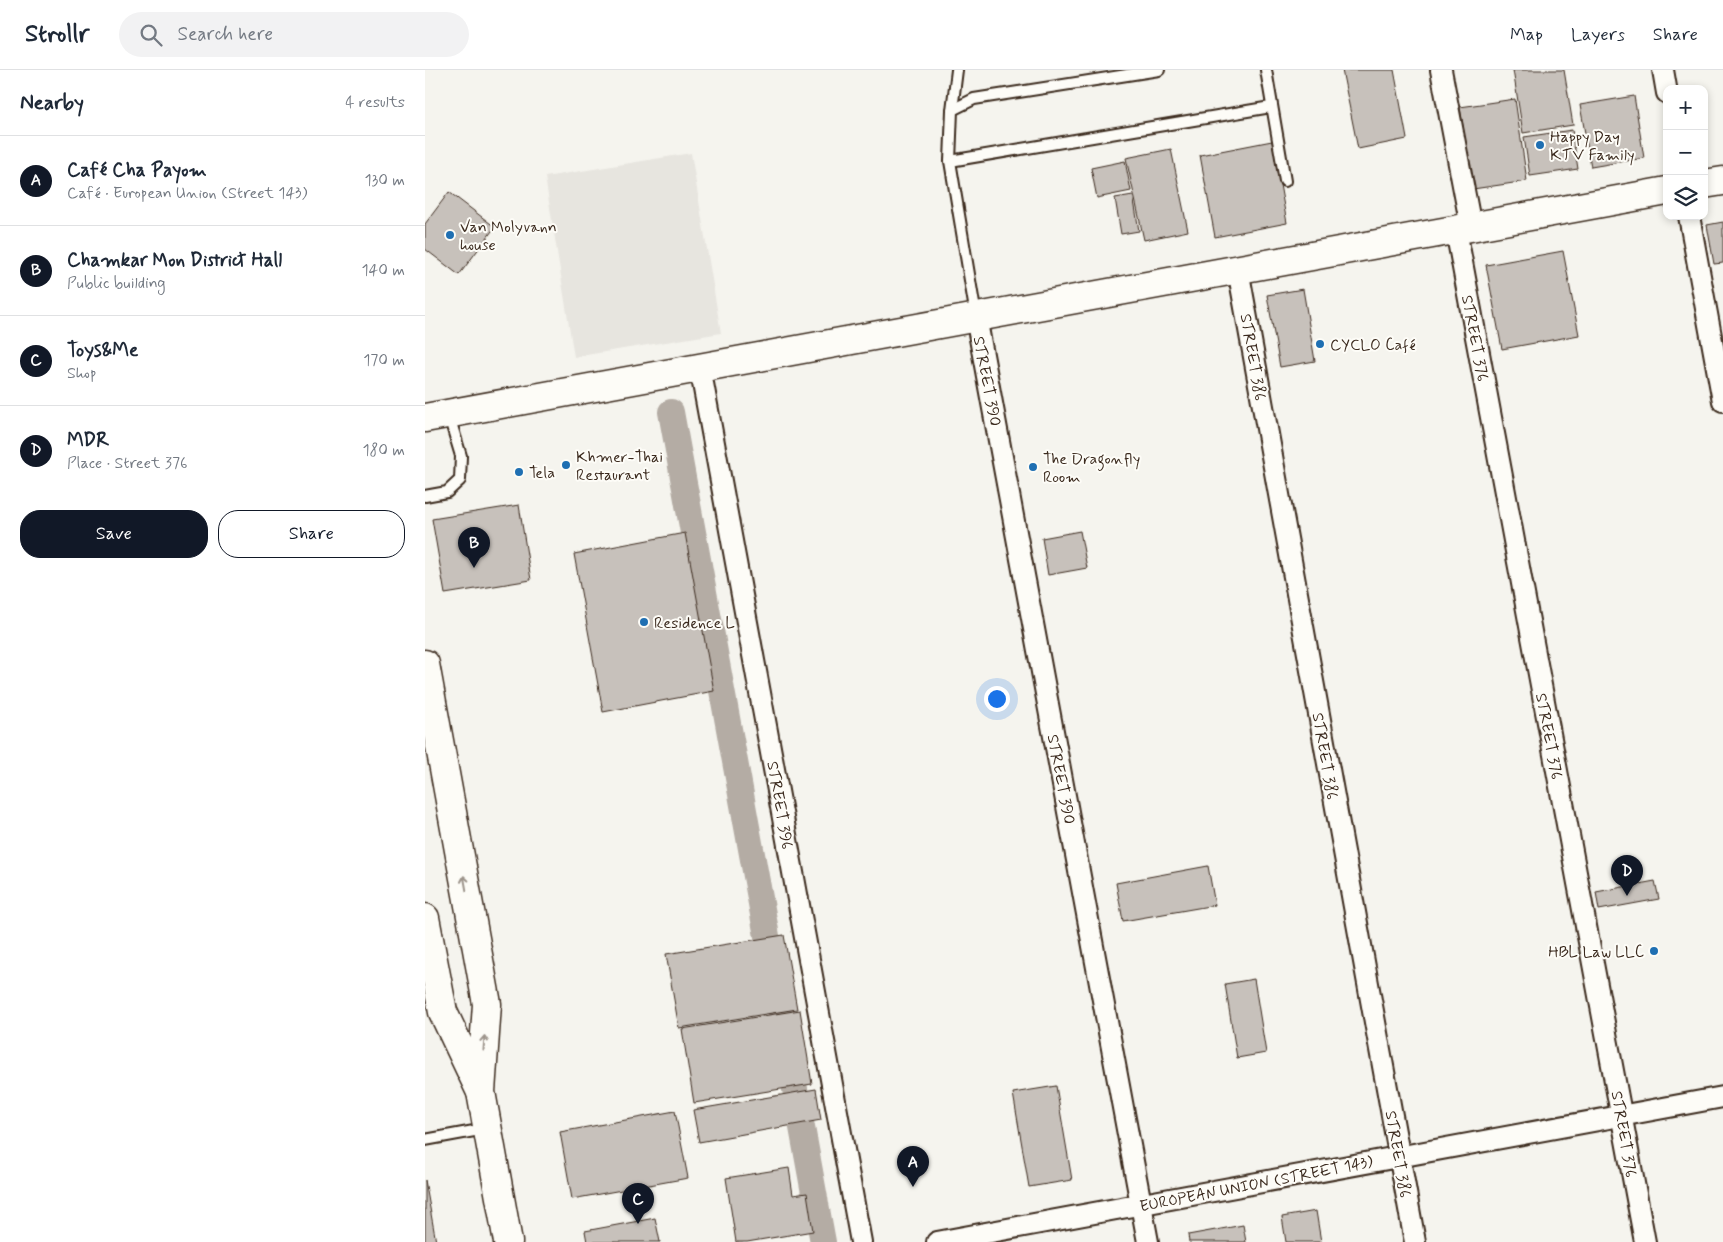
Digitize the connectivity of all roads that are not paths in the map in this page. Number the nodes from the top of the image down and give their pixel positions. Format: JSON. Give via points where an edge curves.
{"nodes":[{"id":1,"x":957,"y":70,"type":"edge"},
{"id":2,"x":1159,"y":70,"type":"edge"},
{"id":3,"x":1266,"y":70,"type":"edge"},
{"id":4,"x":1441,"y":70,"type":"edge"},
{"id":5,"x":1663,"y":70,"type":"edge"},
{"id":6,"x":1666,"y":85,"type":"edge"},
{"id":7,"x":1271,"y":107,"type":"junction"},
{"id":8,"x":952,"y":110,"type":"junction"},
{"id":9,"x":950,"y":161,"type":"junction"},
{"id":10,"x":1285,"y":181,"type":"dead end"},
{"id":11,"x":1723,"y":181,"type":"edge"},
{"id":12,"x":1708,"y":183,"type":"edge"},
{"id":13,"x":1663,"y":192,"type":"edge"},
{"id":14,"x":1690,"y":220,"type":"edge"},
{"id":15,"x":1463,"y":228,"type":"junction"},
{"id":16,"x":1237,"y":269,"type":"junction"},
{"id":17,"x":976,"y":317,"type":"junction"},
{"id":18,"x":700,"y":367,"type":"junction"},
{"id":19,"x":1723,"y":401,"type":"edge"},
{"id":20,"x":437,"y":415,"type":"edge"},
{"id":21,"x":425,"y":496,"type":"edge"},
{"id":22,"x":425,"y":664,"type":"edge"},
{"id":23,"x":425,"y":918,"type":"edge"},
{"id":24,"x":427,"y":944,"type":"edge"},
{"id":25,"x":481,"y":1092,"type":"junction"},
{"id":26,"x":1723,"y":1096,"type":"edge"},
{"id":27,"x":1621,"y":1115,"type":"junction"},
{"id":28,"x":488,"y":1128,"type":"junction"},
{"id":29,"x":425,"y":1140,"type":"edge"},
{"id":30,"x":1399,"y":1156,"type":"junction"},
{"id":31,"x":1141,"y":1204,"type":"junction"},
{"id":32,"x":508,"y":1242,"type":"edge"},
{"id":33,"x":861,"y":1242,"type":"edge"},
{"id":34,"x":937,"y":1242,"type":"edge"},
{"id":35,"x":1148,"y":1242,"type":"edge"},
{"id":36,"x":1415,"y":1242,"type":"edge"},
{"id":37,"x":1645,"y":1242,"type":"edge"}],
"edges":[{"from":1,"to":8,"type":"lane"},
{"from":2,"to":8,"type":"lane","via":[[973,99]]},
{"from":3,"to":7,"type":"lane"},
{"from":4,"to":15,"type":"street","name":"STREET 376"},
{"from":5,"to":6,"type":"street"},
{"from":7,"to":9,"type":"lane"},
{"from":7,"to":10,"type":"lane"},
{"from":8,"to":9,"type":"lane"},
{"from":9,"to":17,"type":"lane"},
{"from":11,"to":12,"type":"street"},
{"from":13,"to":15,"type":"street"},
{"from":14,"to":19,"type":"street"},
{"from":15,"to":16,"type":"street"},
{"from":15,"to":27,"type":"street","name":"STREET 376"},
{"from":16,"to":17,"type":"street"},
{"from":16,"to":30,"type":"street","name":"STREET 386"},
{"from":17,"to":18,"type":"street"},
{"from":17,"to":31,"type":"street","name":"STREET 390"},
{"from":18,"to":20,"type":"street"},
{"from":18,"to":33,"type":"street","name":"STREET 396"},
{"from":20,"to":21,"type":"lane","via":[[461,456],[461,480],[447,492]]},
{"from":25,"to":22,"type":"street","one_way":true,"via":[[487,1004]]},
{"from":23,"to":24,"type":"street"},
{"from":24,"to":25,"type":"street","via":[[443,1012]]},
{"from":25,"to":28,"type":"street"},
{"from":26,"to":27,"type":"street","name":"EUROPEAN UNION (STREET 143)"},
{"from":27,"to":30,"type":"street","name":"EUROPEAN UNION (STREET 143)"},
{"from":27,"to":37,"type":"street","name":"STREET 376"},
{"from":28,"to":29,"type":"lane"},
{"from":28,"to":32,"type":"street"},
{"from":30,"to":31,"type":"street","name":"EUROPEAN UNION (STREET 143)"},
{"from":30,"to":36,"type":"street","name":"STREET 386"},
{"from":31,"to":34,"type":"street","name":"EUROPEAN UNION (STREET 143)"},
{"from":31,"to":35,"type":"street","name":"STREET 390"}]}
